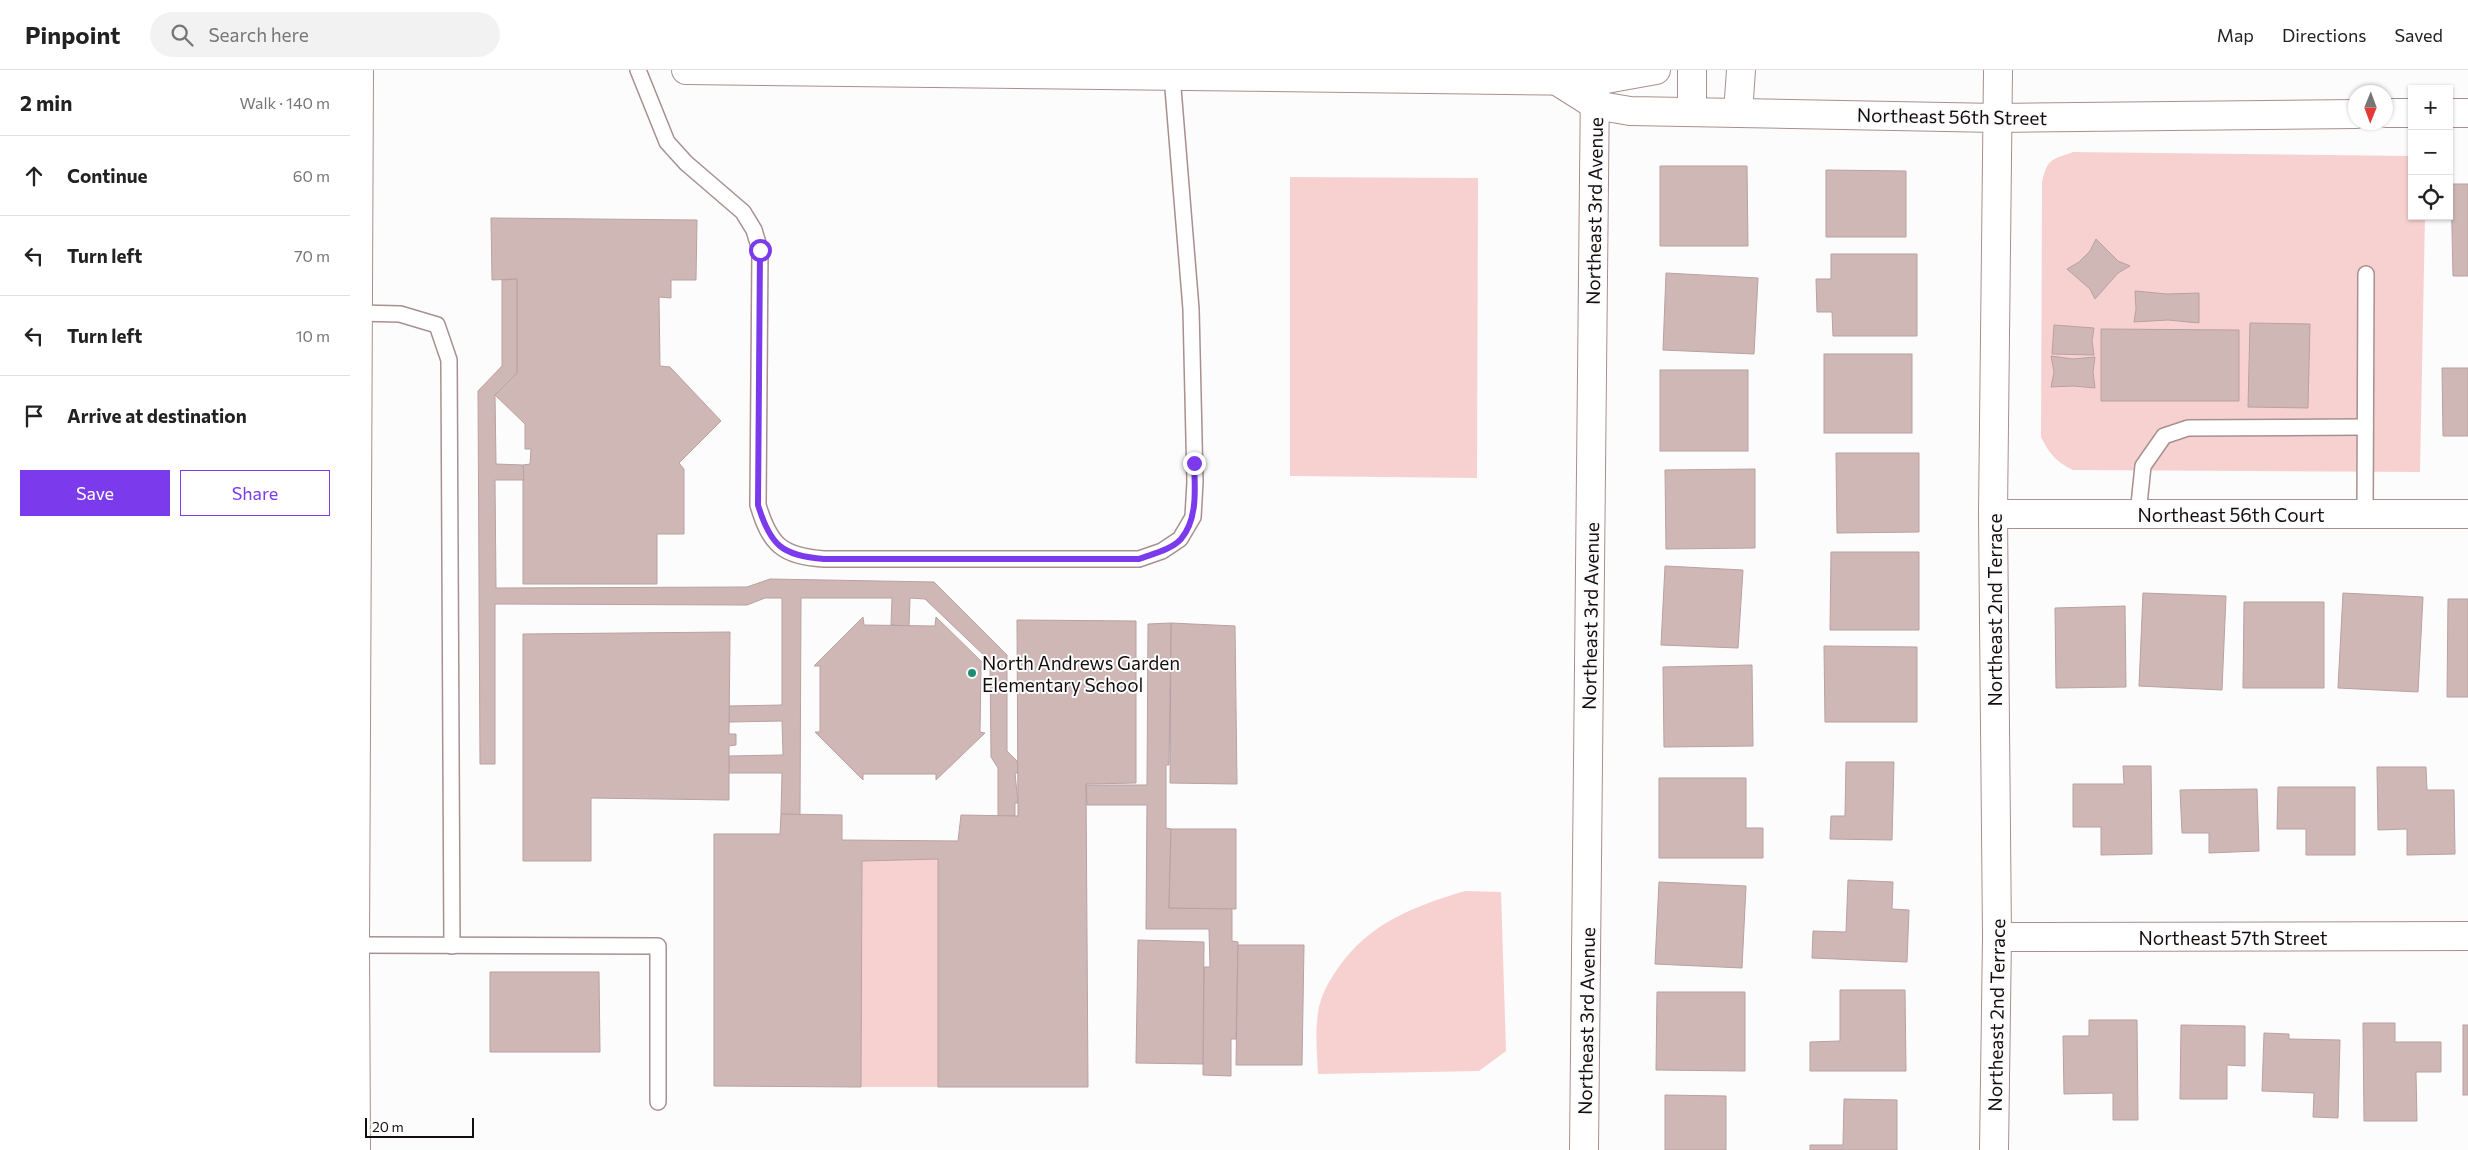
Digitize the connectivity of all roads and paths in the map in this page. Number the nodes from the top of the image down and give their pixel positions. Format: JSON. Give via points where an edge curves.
{"nodes":[{"id":1,"x":359,"y":70,"type":"edge"},
{"id":2,"x":638,"y":70,"type":"edge"},
{"id":3,"x":686,"y":70,"type":"edge"},
{"id":4,"x":1656,"y":70,"type":"edge"},
{"id":5,"x":1692,"y":70,"type":"edge"},
{"id":6,"x":1741,"y":70,"type":"edge"},
{"id":7,"x":1998,"y":70,"type":"edge"},
{"id":8,"x":1172,"y":76,"type":"junction"},
{"id":9,"x":1595,"y":93,"type":"junction"},
{"id":10,"x":1692,"y":112,"type":"junction"},
{"id":11,"x":2468,"y":112,"type":"edge"},
{"id":12,"x":1738,"y":113,"type":"junction"},
{"id":13,"x":2408,"y":113,"type":"edge"},
{"id":14,"x":2453,"y":113,"type":"edge"},
{"id":15,"x":2348,"y":114,"type":"edge"},
{"id":16,"x":2393,"y":114,"type":"edge"},
{"id":17,"x":1997,"y":118,"type":"junction"},
{"id":18,"x":2366,"y":274,"type":"dead end"},
{"id":19,"x":358,"y":313,"type":"junction"},
{"id":20,"x":2365,"y":427,"type":"junction"},
{"id":21,"x":1993,"y":514,"type":"junction"},
{"id":22,"x":2138,"y":514,"type":"junction"},
{"id":23,"x":2365,"y":514,"type":"junction"},
{"id":24,"x":2468,"y":514,"type":"edge"},
{"id":25,"x":2468,"y":936,"type":"edge"},
{"id":26,"x":1997,"y":937,"type":"junction"},
{"id":27,"x":355,"y":945,"type":"junction"},
{"id":28,"x":452,"y":946,"type":"junction"},
{"id":29,"x":658,"y":1102,"type":"dead end"},
{"id":30,"x":356,"y":1150,"type":"edge"},
{"id":31,"x":1584,"y":1150,"type":"edge"},
{"id":32,"x":1994,"y":1150,"type":"edge"}],
"edges":[{"from":1,"to":19,"type":"street"},
{"from":2,"to":8,"type":"lane","via":[[667,142],[686,163],[743,212],[754,230],[760,250],[758,505],[765,529],[779,546],[799,557],[824,559],[1139,559],[1162,551],[1180,539],[1193,516],[1195,482],[1191,309]]},
{"from":3,"to":8,"type":"street","name":"Northeast 56th Street"},
{"from":4,"to":9,"type":"street"},
{"from":5,"to":10,"type":"street"},
{"from":6,"to":12,"type":"street"},
{"from":7,"to":17,"type":"street","name":"Northeast 2nd Terrace"},
{"from":8,"to":9,"type":"street","name":"Northeast 56th Street","via":[[1557,81]]},
{"from":9,"to":10,"type":"street","name":"Northeast 56th Street","via":[[1630,111]]},
{"from":9,"to":31,"type":"street","name":"Northeast 3rd Avenue"},
{"from":10,"to":12,"type":"street","name":"Northeast 56th Street"},
{"from":11,"to":14,"type":"street"},
{"from":12,"to":17,"type":"street","name":"Northeast 56th Street"},
{"from":13,"to":16,"type":"street"},
{"from":15,"to":17,"type":"street","name":"Northeast 56th Street"},
{"from":17,"to":21,"type":"street","name":"Northeast 2nd Terrace"},
{"from":18,"to":20,"type":"lane"},
{"from":19,"to":27,"type":"street"},
{"from":19,"to":28,"type":"lane","via":[[400,314],[437,325],[449,360]]},
{"from":20,"to":22,"type":"lane","via":[[2188,428],[2164,436],[2143,466]]},
{"from":20,"to":23,"type":"lane"},
{"from":21,"to":22,"type":"street","name":"Northeast 56th Court"},
{"from":21,"to":26,"type":"street","name":"Northeast 2nd Terrace"},
{"from":22,"to":23,"type":"street","name":"Northeast 56th Court"},
{"from":23,"to":24,"type":"street","name":"Northeast 56th Court"},
{"from":25,"to":26,"type":"street","name":"Northeast 57th Street"},
{"from":26,"to":32,"type":"street","name":"Northeast 2nd Terrace"},
{"from":27,"to":28,"type":"lane"},
{"from":27,"to":30,"type":"street"},
{"from":28,"to":29,"type":"lane","via":[[658,946]]}]}
